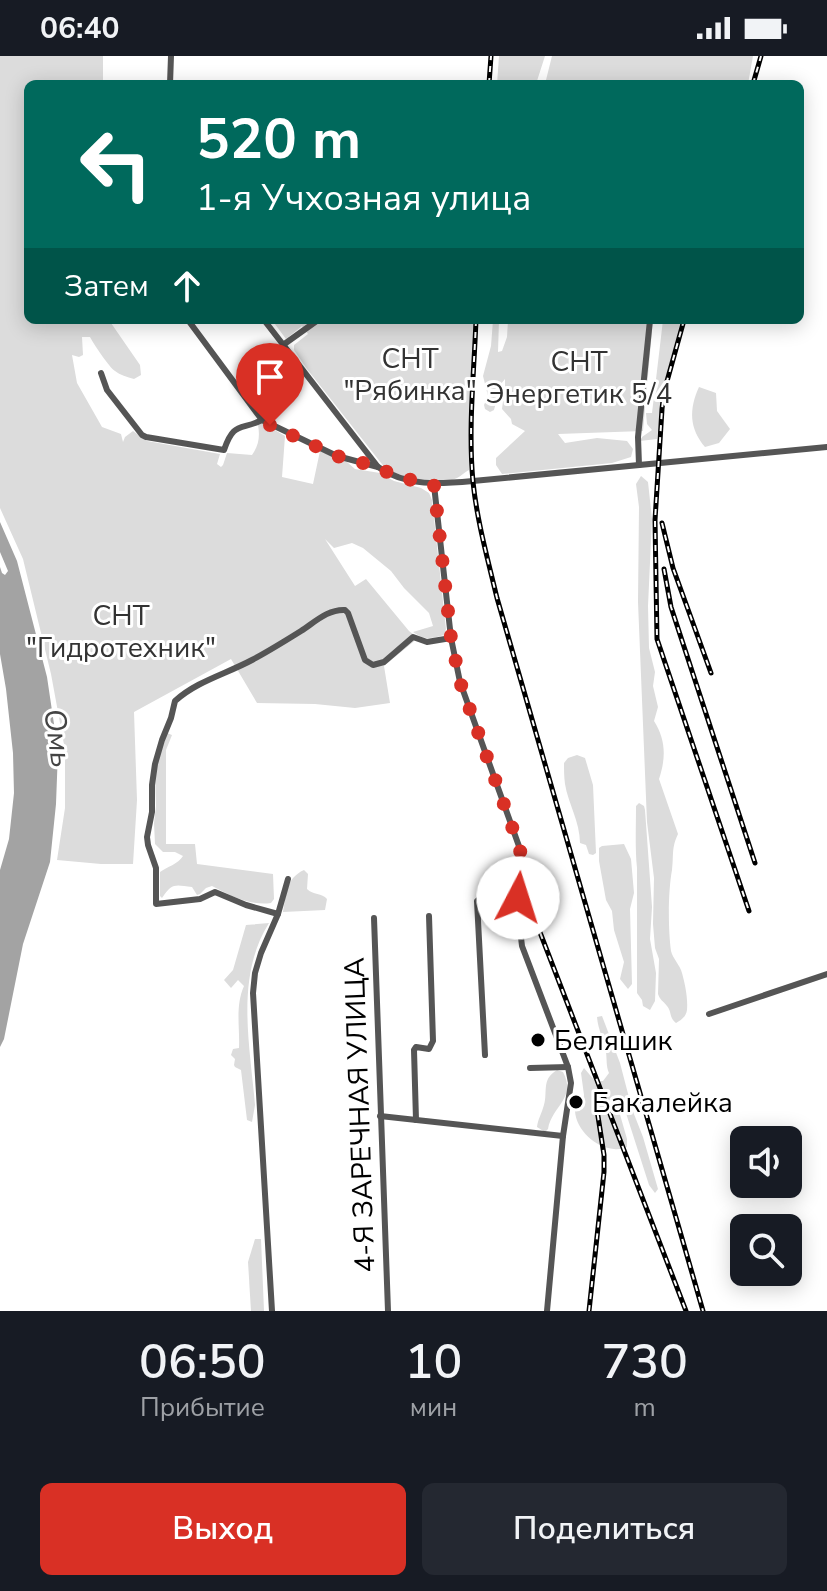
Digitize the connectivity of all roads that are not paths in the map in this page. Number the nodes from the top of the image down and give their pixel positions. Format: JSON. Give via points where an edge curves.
{"nodes":[{"id":1,"x":171,"y":56,"type":"edge"},
{"id":2,"x":170,"y":80,"type":"edge"},
{"id":3,"x":191,"y":324,"type":"edge"},
{"id":4,"x":267,"y":324,"type":"edge"},
{"id":5,"x":312,"y":324,"type":"edge"},
{"id":6,"x":650,"y":324,"type":"edge"},
{"id":7,"x":283,"y":345,"type":"junction"},
{"id":8,"x":101,"y":373,"type":"dead end"},
{"id":9,"x":262,"y":420,"type":"junction"},
{"id":10,"x":827,"y":447,"type":"edge"},
{"id":11,"x":639,"y":465,"type":"junction"},
{"id":12,"x":378,"y":467,"type":"junction"},
{"id":13,"x":434,"y":485,"type":"junction"},
{"id":14,"x":451,"y":638,"type":"junction"},
{"id":15,"x":288,"y":879,"type":"dead end"},
{"id":16,"x":520,"y":884,"type":"junction"},
{"id":17,"x":278,"y":914,"type":"junction"},
{"id":18,"x":429,"y":916,"type":"dead end"},
{"id":19,"x":374,"y":918,"type":"dead end"},
{"id":20,"x":827,"y":974,"type":"edge"},
{"id":21,"x":709,"y":1014,"type":"dead end"},
{"id":22,"x":485,"y":1055,"type":"dead end"},
{"id":23,"x":568,"y":1067,"type":"junction"},
{"id":24,"x":530,"y":1068,"type":"dead end"},
{"id":25,"x":380,"y":1116,"type":"junction"},
{"id":26,"x":416,"y":1120,"type":"junction"},
{"id":27,"x":563,"y":1136,"type":"junction"},
{"id":28,"x":272,"y":1311,"type":"edge"},
{"id":29,"x":388,"y":1311,"type":"edge"},
{"id":30,"x":547,"y":1311,"type":"edge"}],
"edges":[{"from":1,"to":2,"type":"street"},
{"from":3,"to":9,"type":"street"},
{"from":4,"to":7,"type":"street"},
{"from":5,"to":7,"type":"street"},
{"from":6,"to":11,"type":"street"},
{"from":7,"to":12,"type":"street"},
{"from":8,"to":9,"type":"street","via":[[107,390],[146,437],[224,450],[237,428]]},
{"from":9,"to":12,"type":"street","via":[[337,456]]},
{"from":10,"to":11,"type":"street"},
{"from":11,"to":13,"type":"street"},
{"from":12,"to":13,"type":"street"},
{"from":13,"to":14,"type":"street"},
{"from":14,"to":16,"type":"street","via":[[460,682],[520,849]]},
{"from":14,"to":17,"type":"street","via":[[427,642],[413,637],[373,665],[365,660],[348,613],[334,610],[175,701],[155,764],[147,837],[156,868],[156,904],[215,892]]},
{"from":15,"to":17,"type":"street"},
{"from":16,"to":22,"type":"street","via":[[477,901]]},
{"from":16,"to":23,"type":"street","via":[[522,946]]},
{"from":17,"to":28,"type":"street","via":[[261,953],[253,993]]},
{"from":18,"to":26,"type":"street","via":[[433,1041],[429,1049],[414,1050]]},
{"from":19,"to":25,"type":"street","name":"4-Я ЗАРЕЧНАЯ УЛИЦА"},
{"from":20,"to":21,"type":"street"},
{"from":23,"to":24,"type":"street"},
{"from":23,"to":27,"type":"street","via":[[571,1083]]},
{"from":25,"to":26,"type":"street"},
{"from":25,"to":29,"type":"street","name":"4-Я ЗАРЕЧНАЯ УЛИЦА"},
{"from":26,"to":27,"type":"street"},
{"from":27,"to":30,"type":"street"}]}
